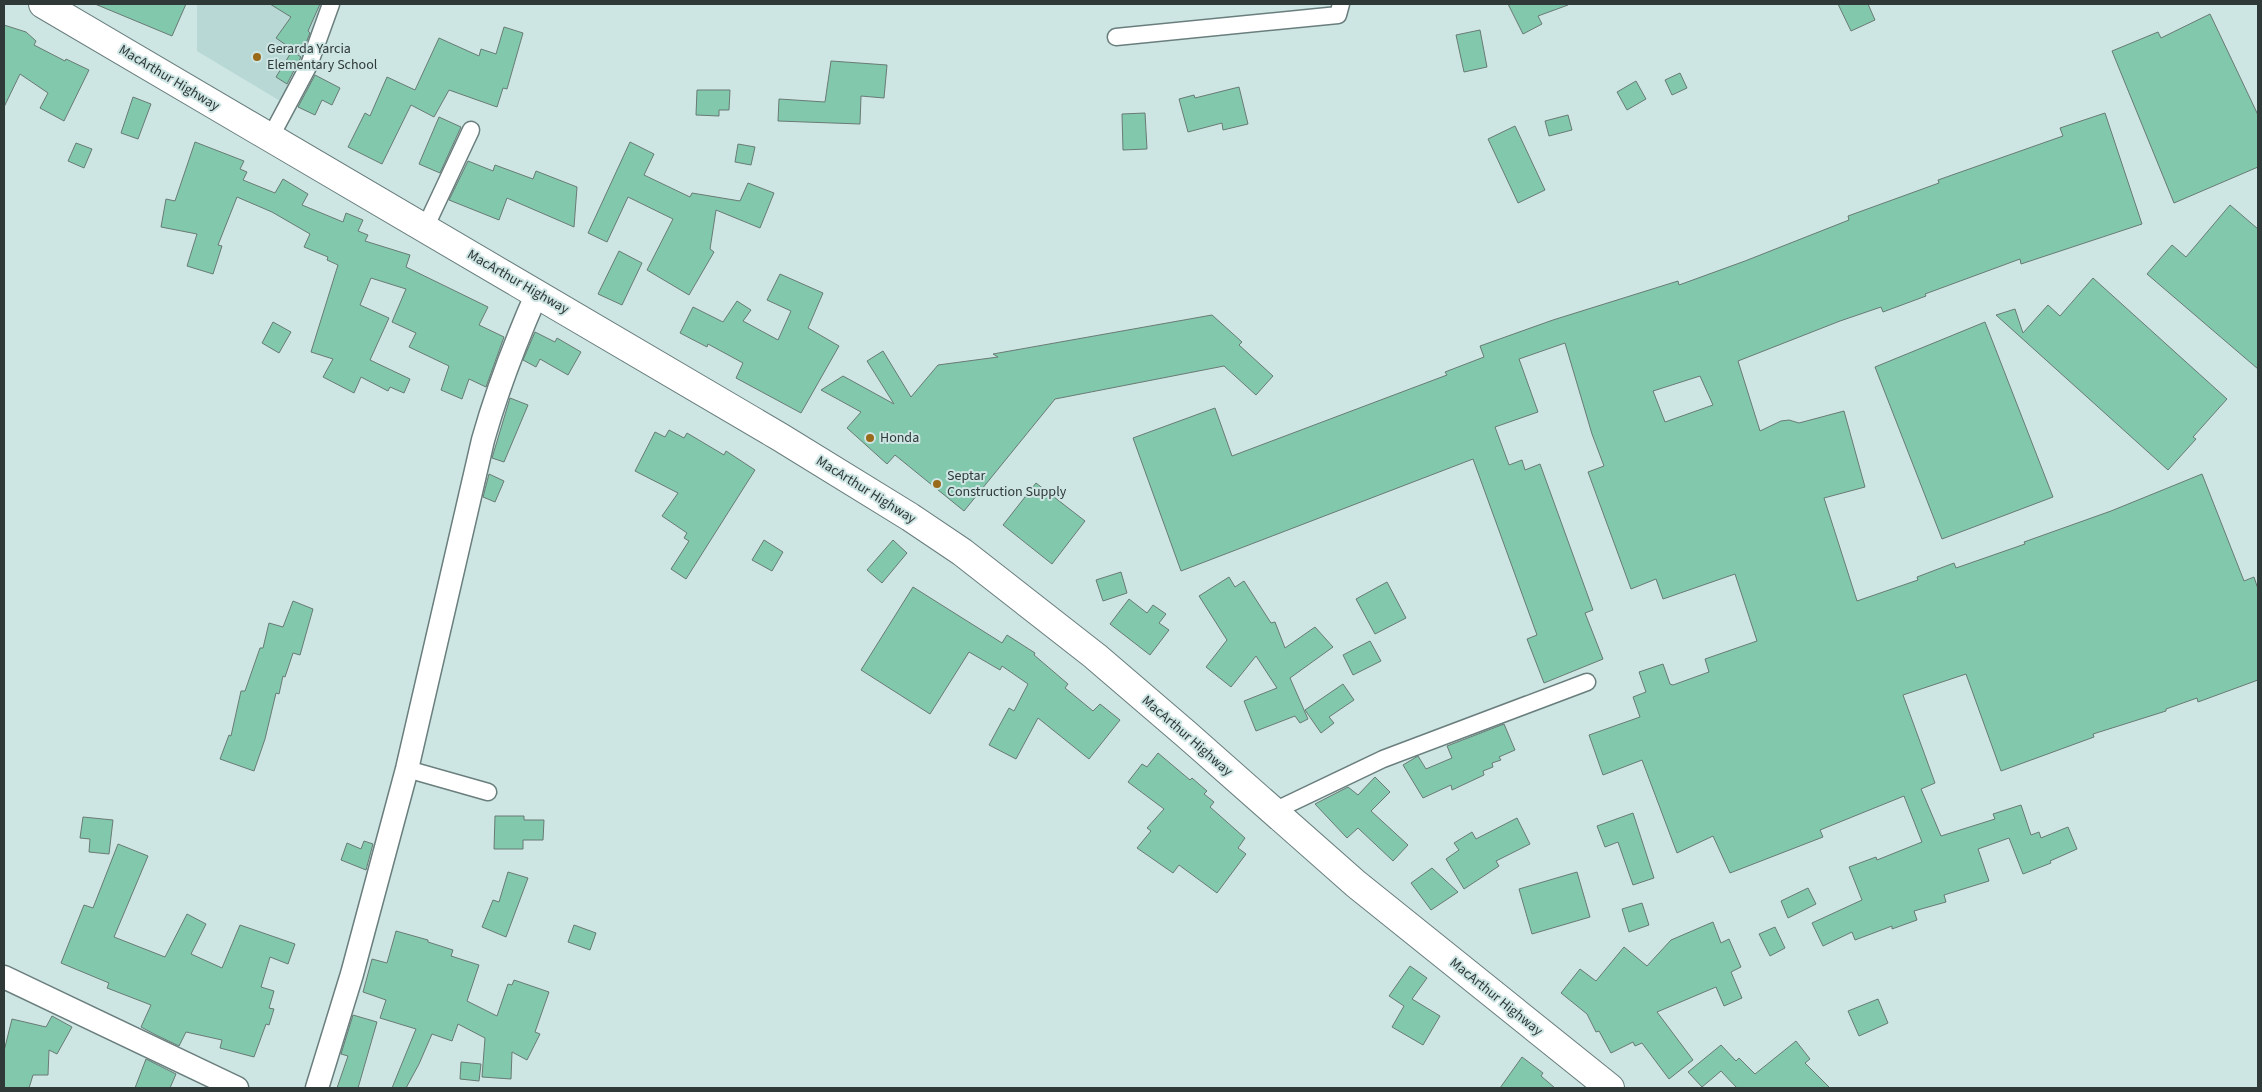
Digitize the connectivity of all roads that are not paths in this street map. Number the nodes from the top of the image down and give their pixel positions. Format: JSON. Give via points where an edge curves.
{"nodes":[{"id":1,"x":43,"y":4,"type":"edge"},
{"id":2,"x":331,"y":4,"type":"edge"},
{"id":3,"x":1341,"y":4,"type":"edge"},
{"id":4,"x":1116,"y":37,"type":"dead end"},
{"id":5,"x":471,"y":130,"type":"dead end"},
{"id":6,"x":270,"y":138,"type":"junction"},
{"id":7,"x":426,"y":228,"type":"junction"},
{"id":8,"x":537,"y":293,"type":"junction"},
{"id":9,"x":1587,"y":682,"type":"dead end"},
{"id":10,"x":406,"y":769,"type":"junction"},
{"id":11,"x":488,"y":792,"type":"dead end"},
{"id":12,"x":1274,"y":812,"type":"junction"},
{"id":13,"x":4,"y":977,"type":"edge"},
{"id":14,"x":237,"y":1088,"type":"edge"},
{"id":15,"x":317,"y":1088,"type":"edge"},
{"id":16,"x":1610,"y":1088,"type":"edge"}],
"edges":[{"from":1,"to":6,"type":"highway","name":"MacArthur Highway"},
{"from":2,"to":6,"type":"street","via":[[309,65]]},
{"from":3,"to":4,"type":"street","via":[[1338,15]]},
{"from":5,"to":7,"type":"street"},
{"from":6,"to":7,"type":"highway","name":"MacArthur Highway"},
{"from":7,"to":8,"type":"highway","name":"MacArthur Highway"},
{"from":8,"to":10,"type":"street","via":[[483,440]]},
{"from":8,"to":12,"type":"highway","name":"MacArthur Highway","via":[[803,450],[962,552],[1102,662]]},
{"from":9,"to":12,"type":"street","via":[[1383,759]]},
{"from":10,"to":11,"type":"street"},
{"from":10,"to":15,"type":"street","via":[[352,974]]},
{"from":12,"to":16,"type":"highway","name":"MacArthur Highway","via":[[1356,884]]},
{"from":13,"to":14,"type":"street"}]}
